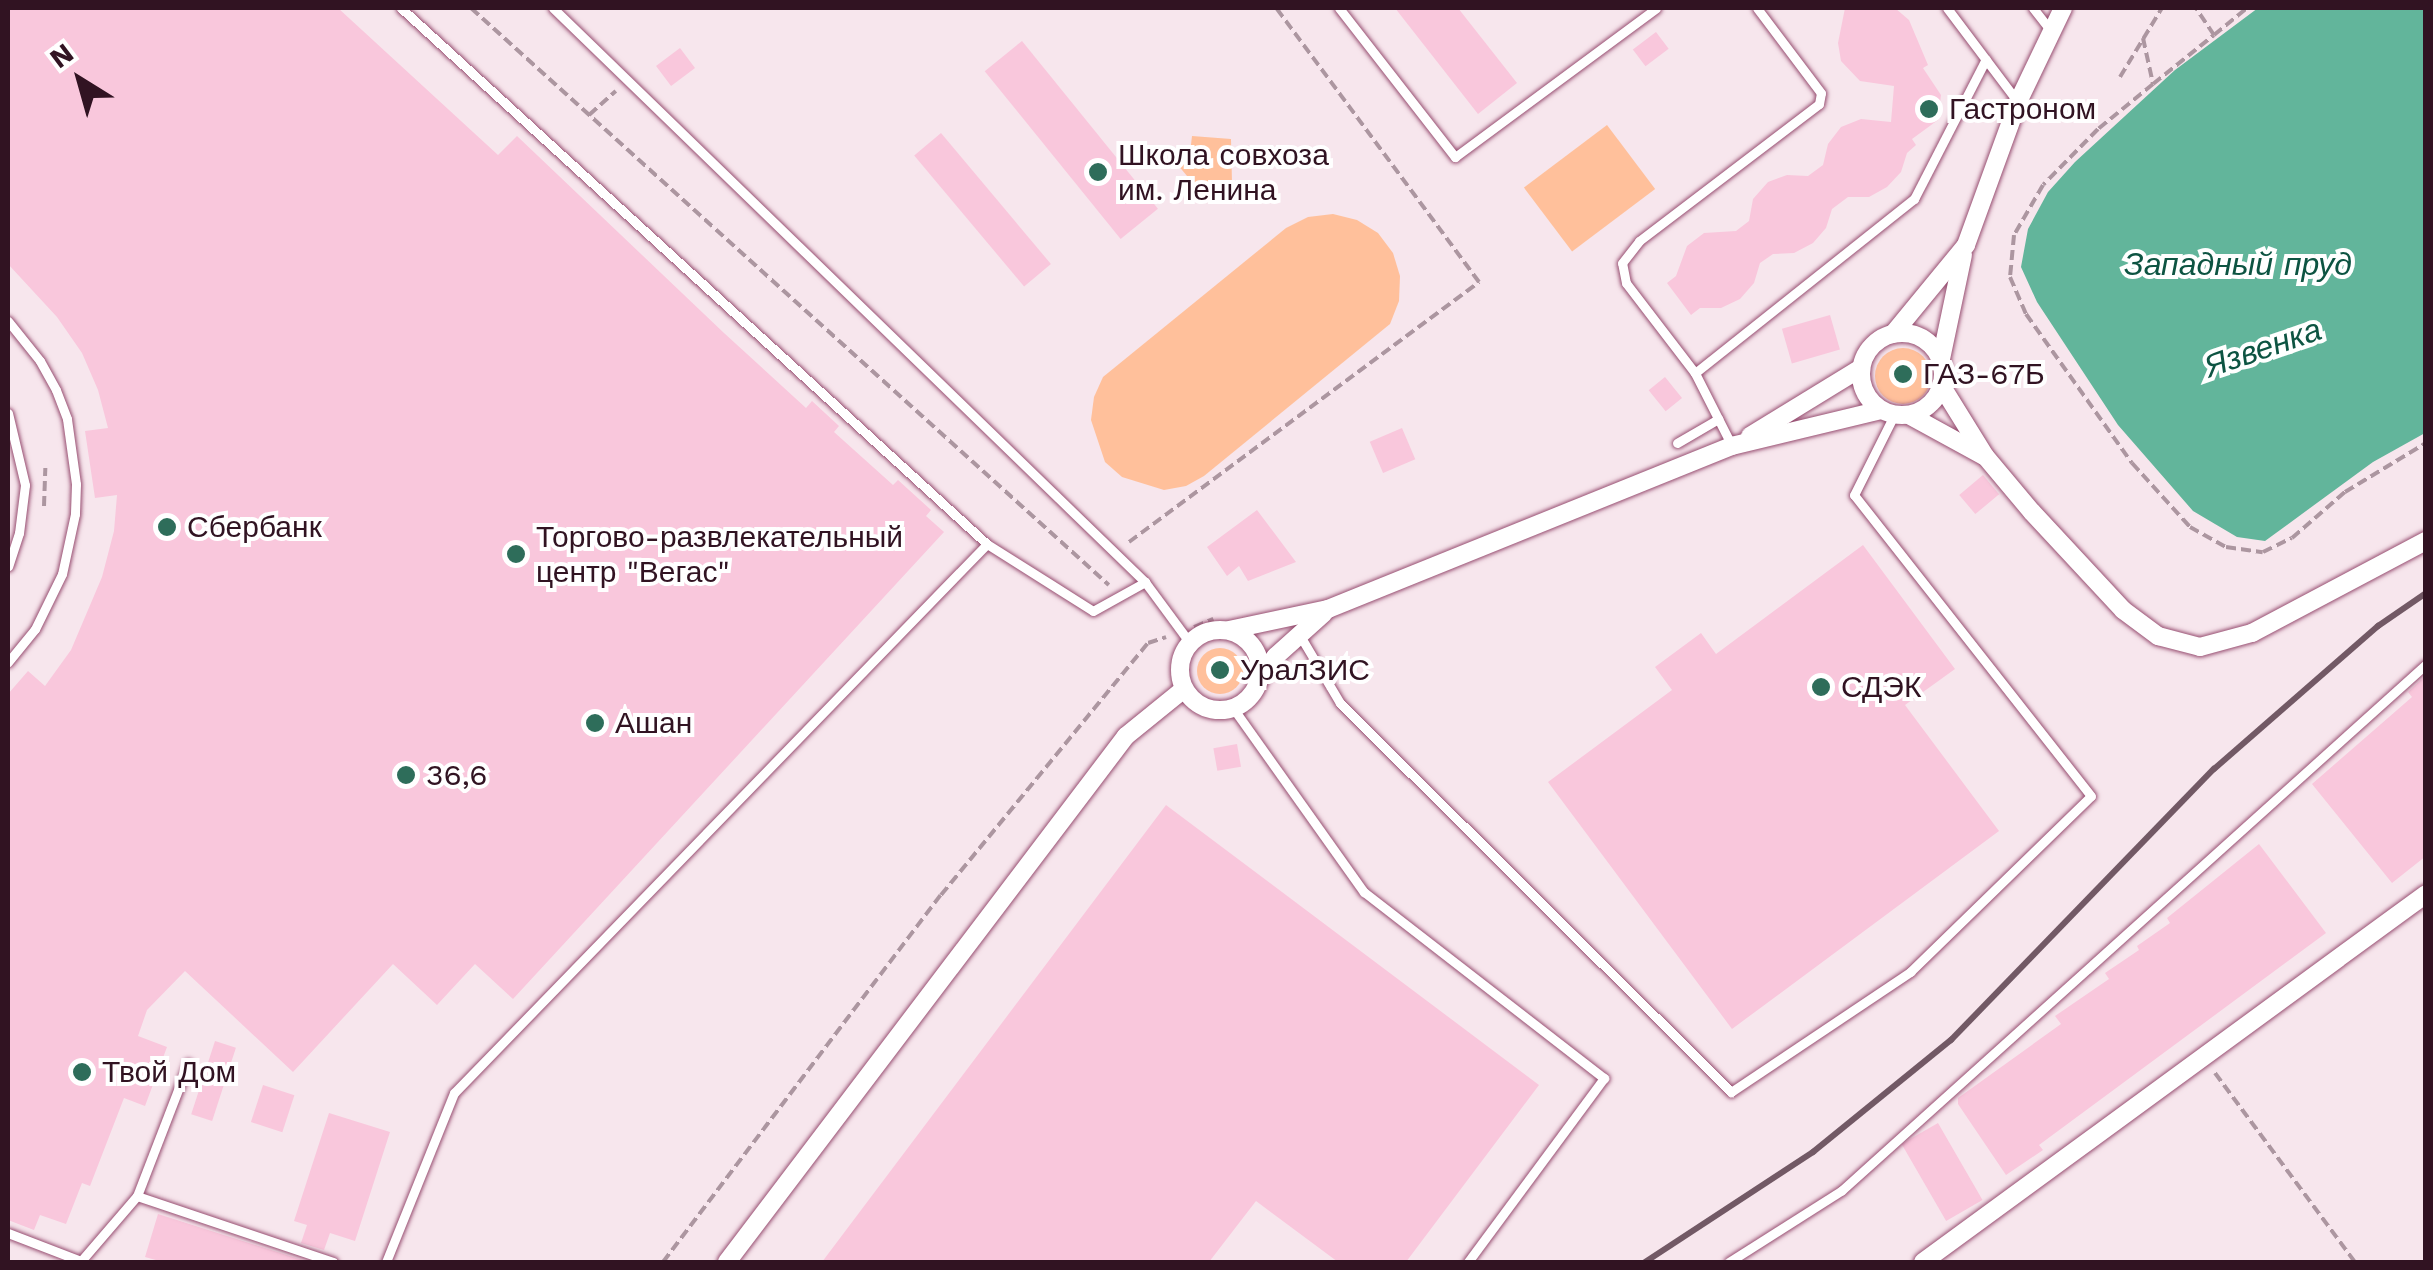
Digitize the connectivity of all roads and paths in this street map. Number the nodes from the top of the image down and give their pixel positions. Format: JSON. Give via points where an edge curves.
{"nodes":[{"id":1,"x":401,"y":8,"type":"edge"},
{"id":2,"x":471,"y":8,"type":"edge"},
{"id":3,"x":553,"y":8,"type":"edge"},
{"id":4,"x":1276,"y":8,"type":"edge"},
{"id":5,"x":1339,"y":8,"type":"edge"},
{"id":6,"x":1656,"y":8,"type":"edge"},
{"id":7,"x":1757,"y":8,"type":"edge"},
{"id":8,"x":1947,"y":8,"type":"edge"},
{"id":9,"x":2033,"y":8,"type":"edge"},
{"id":10,"x":2063,"y":8,"type":"edge"},
{"id":11,"x":2162,"y":8,"type":"edge"},
{"id":12,"x":2196,"y":8,"type":"edge"},
{"id":13,"x":2247,"y":8,"type":"edge"},
{"id":14,"x":2051,"y":31,"type":"junction"},
{"id":15,"x":2214,"y":35,"type":"junction"},
{"id":16,"x":2144,"y":38,"type":"junction"},
{"id":17,"x":1986,"y":59,"type":"junction"},
{"id":18,"x":2120,"y":77,"type":"dead end"},
{"id":19,"x":628,"y":80,"type":"junction"},
{"id":20,"x":2152,"y":84,"type":"junction"},
{"id":21,"x":2018,"y":102,"type":"junction"},
{"id":22,"x":589,"y":115,"type":"junction"},
{"id":23,"x":1966,"y":244,"type":"junction"},
{"id":24,"x":8,"y":321,"type":"edge"},
{"id":25,"x":1894,"y":334,"type":"junction"},
{"id":26,"x":1942,"y":360,"type":"junction"},
{"id":27,"x":1862,"y":368,"type":"junction"},
{"id":28,"x":1694,"y":373,"type":"junction"},
{"id":29,"x":1941,"y":385,"type":"junction"},
{"id":30,"x":8,"y":413,"type":"edge"},
{"id":31,"x":1895,"y":413,"type":"junction"},
{"id":32,"x":1718,"y":419,"type":"junction"},
{"id":33,"x":1677,"y":443,"type":"dead end"},
{"id":34,"x":2426,"y":443,"type":"edge"},
{"id":35,"x":1732,"y":446,"type":"junction"},
{"id":36,"x":1984,"y":456,"type":"junction"},
{"id":37,"x":45,"y":468,"type":"dead end"},
{"id":38,"x":44,"y":506,"type":"dead end"},
{"id":39,"x":2426,"y":541,"type":"edge"},
{"id":40,"x":987,"y":544,"type":"junction"},
{"id":41,"x":1113,"y":554,"type":"junction"},
{"id":42,"x":8,"y":566,"type":"edge"},
{"id":43,"x":1145,"y":582,"type":"junction"},
{"id":44,"x":1120,"y":594,"type":"junction"},
{"id":45,"x":1328,"y":609,"type":"junction"},
{"id":46,"x":1229,"y":630,"type":"junction"},
{"id":47,"x":1298,"y":634,"type":"junction"},
{"id":48,"x":1188,"y":637,"type":"junction"},
{"id":49,"x":8,"y":662,"type":"edge"},
{"id":50,"x":2426,"y":664,"type":"edge"},
{"id":51,"x":1258,"y":682,"type":"junction"},
{"id":52,"x":1184,"y":689,"type":"junction"},
{"id":53,"x":1234,"y":708,"type":"junction"},
{"id":54,"x":2426,"y":894,"type":"edge"},
{"id":55,"x":2202,"y":1055,"type":"junction"},
{"id":56,"x":188,"y":1064,"type":"dead end"},
{"id":57,"x":137,"y":1196,"type":"junction"},
{"id":58,"x":8,"y":1233,"type":"edge"},
{"id":59,"x":333,"y":1262,"type":"edge"},
{"id":60,"x":386,"y":1262,"type":"edge"},
{"id":61,"x":663,"y":1262,"type":"edge"},
{"id":62,"x":726,"y":1262,"type":"edge"},
{"id":63,"x":1468,"y":1262,"type":"edge"},
{"id":64,"x":1729,"y":1262,"type":"edge"},
{"id":65,"x":1923,"y":1262,"type":"edge"},
{"id":66,"x":2355,"y":1262,"type":"edge"}],
"edges":[{"from":1,"to":40,"type":"lane"},
{"from":2,"to":22,"type":"path"},
{"from":3,"to":19,"type":"lane"},
{"from":4,"to":41,"type":"path","via":[[1479,282]]},
{"from":5,"to":6,"type":"lane","via":[[1455,157]]},
{"from":7,"to":28,"type":"lane","via":[[1822,94],[1820,104],[1639,241],[1622,263],[1626,284]]},
{"from":8,"to":17,"type":"lane"},
{"from":9,"to":14,"type":"lane"},
{"from":10,"to":14,"type":"street"},
{"from":11,"to":16,"type":"path"},
{"from":12,"to":15,"type":"path"},
{"from":13,"to":15,"type":"path"},
{"from":14,"to":21,"type":"street"},
{"from":15,"to":20,"type":"path"},
{"from":16,"to":18,"type":"path"},
{"from":16,"to":20,"type":"path"},
{"from":17,"to":21,"type":"lane"},
{"from":17,"to":28,"type":"lane","via":[[1914,199]]},
{"from":19,"to":22,"type":"path"},
{"from":19,"to":41,"type":"lane"},
{"from":20,"to":34,"type":"path","via":[[2043,185],[2014,235],[2010,277],[2026,314],[2132,464],[2190,527],[2226,546],[2263,552]]},
{"from":21,"to":23,"type":"street"},
{"from":22,"to":44,"type":"path"},
{"from":23,"to":25,"type":"street"},
{"from":23,"to":26,"type":"street"},
{"from":24,"to":49,"type":"lane","via":[[56,390],[76,484],[62,574],[35,629]]},
{"from":25,"to":26,"type":"street","via":[[1919,336]]},
{"from":25,"to":27,"type":"street","via":[[1875,343]]},
{"from":26,"to":29,"type":"street"},
{"from":27,"to":31,"type":"street","via":[[1865,393]]},
{"from":27,"to":35,"type":"street"},
{"from":28,"to":32,"type":"lane"},
{"from":29,"to":31,"type":"street","via":[[1931,405]]},
{"from":29,"to":36,"type":"street"},
{"from":30,"to":42,"type":"lane","via":[[25,485]]},
{"from":31,"to":35,"type":"street"},
{"from":31,"to":36,"type":"street"},
{"from":31,"to":47,"type":"lane","via":[[1854,495],[2091,796],[1910,972],[1731,1092],[1340,703]]},
{"from":32,"to":33,"type":"lane"},
{"from":32,"to":35,"type":"lane"},
{"from":35,"to":45,"type":"street"},
{"from":36,"to":39,"type":"street","via":[[2123,610],[2158,636],[2200,647],[2252,633]]},
{"from":37,"to":38,"type":"path"},
{"from":40,"to":44,"type":"lane","via":[[1093,611]]},
{"from":40,"to":60,"type":"lane","via":[[454,1093]]},
{"from":41,"to":43,"type":"lane"},
{"from":43,"to":44,"type":"lane"},
{"from":43,"to":48,"type":"lane"},
{"from":45,"to":46,"type":"street"},
{"from":45,"to":47,"type":"street"},
{"from":46,"to":48,"type":"street"},
{"from":46,"to":51,"type":"street","via":[[1256,653]]},
{"from":47,"to":51,"type":"street"},
{"from":48,"to":52,"type":"street","via":[[1180,665]]},
{"from":48,"to":61,"type":"path","via":[[1148,644],[941,896]]},
{"from":50,"to":64,"type":"lane","via":[[1842,1191]]},
{"from":51,"to":53,"type":"street"},
{"from":52,"to":53,"type":"street","via":[[1200,705]]},
{"from":52,"to":62,"type":"street","via":[[1126,736]]},
{"from":53,"to":63,"type":"lane","via":[[1364,892],[1604,1078]]},
{"from":54,"to":55,"type":"street"},
{"from":55,"to":65,"type":"street"},
{"from":55,"to":66,"type":"path"},
{"from":56,"to":57,"type":"lane"},
{"from":57,"to":58,"type":"lane","via":[[80,1261]]},
{"from":57,"to":59,"type":"lane"}]}
